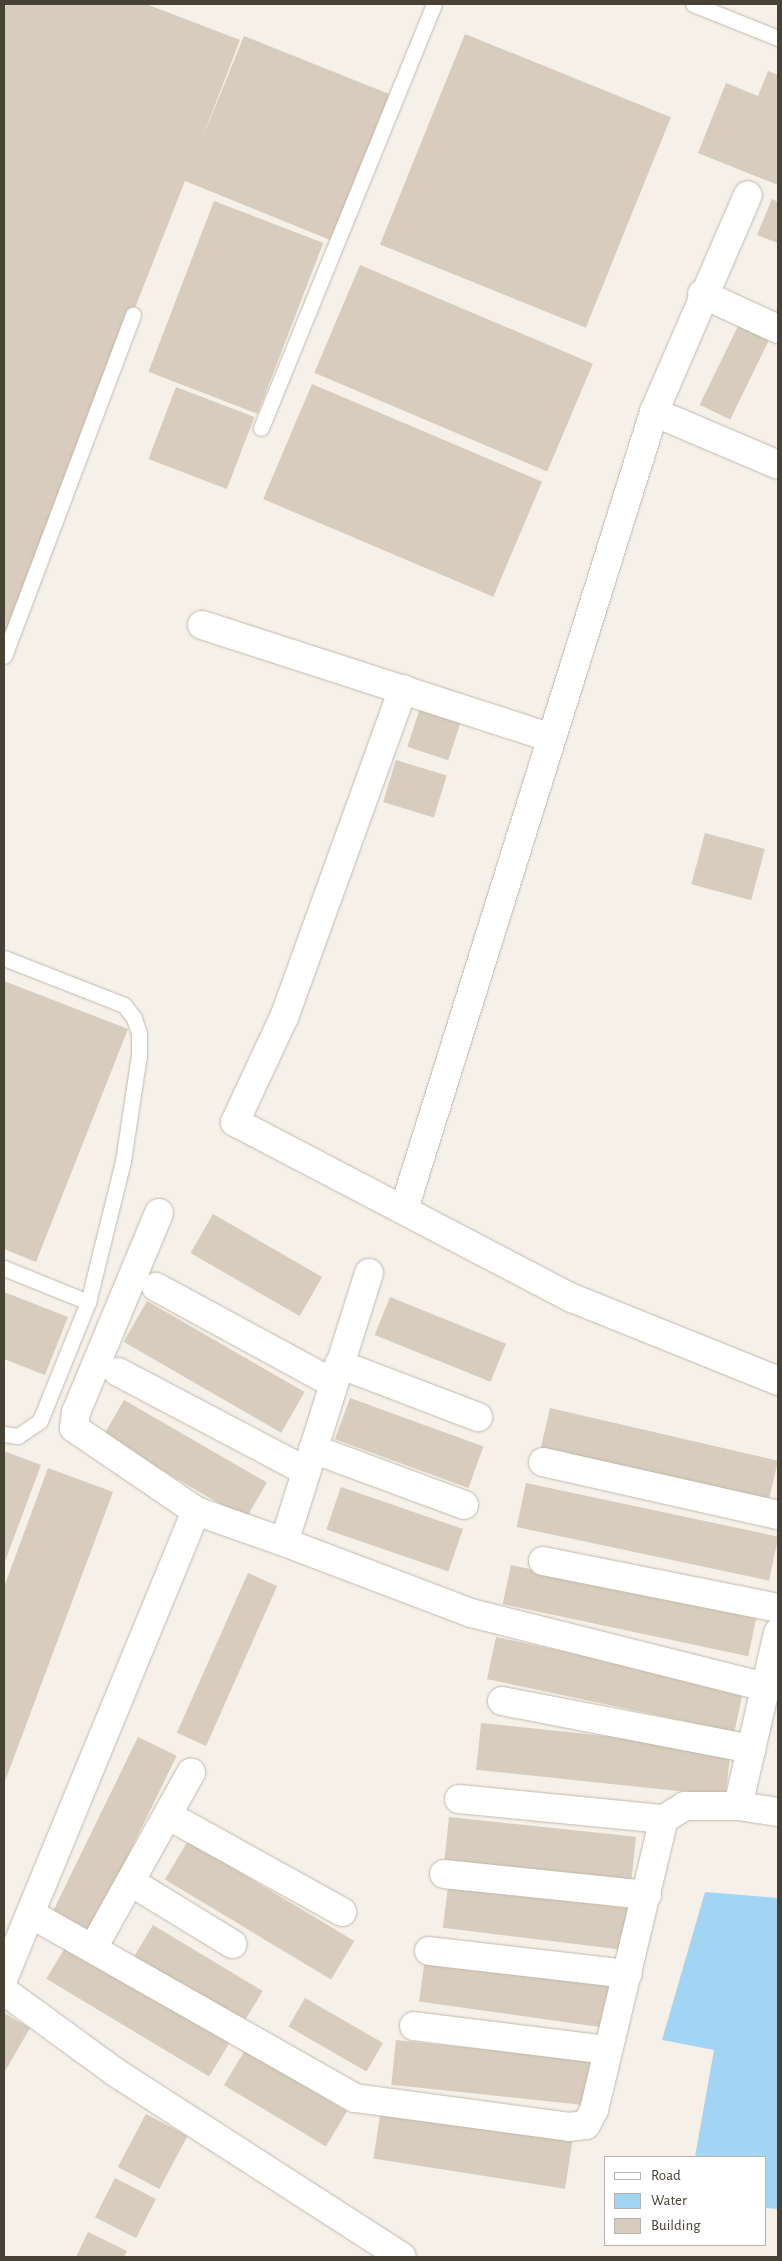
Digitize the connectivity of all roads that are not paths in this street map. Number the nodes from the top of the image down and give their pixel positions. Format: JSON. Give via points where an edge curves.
{"nodes":[{"id":1,"x":434,"y":4,"type":"edge"},
{"id":2,"x":693,"y":4,"type":"edge"},
{"id":3,"x":778,"y":38,"type":"edge"},
{"id":4,"x":748,"y":195,"type":"dead end"},
{"id":5,"x":702,"y":294,"type":"junction"},
{"id":6,"x":133,"y":315,"type":"dead end"},
{"id":7,"x":778,"y":329,"type":"edge"},
{"id":8,"x":654,"y":412,"type":"junction"},
{"id":9,"x":261,"y":428,"type":"dead end"},
{"id":10,"x":778,"y":465,"type":"edge"},
{"id":11,"x":202,"y":625,"type":"dead end"},
{"id":12,"x":4,"y":656,"type":"edge"},
{"id":13,"x":403,"y":689,"type":"junction"},
{"id":14,"x":551,"y":738,"type":"junction"},
{"id":15,"x":4,"y":958,"type":"edge"},
{"id":16,"x":404,"y":1209,"type":"junction"},
{"id":17,"x":159,"y":1213,"type":"dead end"},
{"id":18,"x":4,"y":1268,"type":"edge"},
{"id":19,"x":369,"y":1273,"type":"dead end"},
{"id":20,"x":156,"y":1287,"type":"dead end"},
{"id":21,"x":88,"y":1302,"type":"junction"},
{"id":22,"x":118,"y":1372,"type":"dead end"},
{"id":23,"x":336,"y":1373,"type":"junction"},
{"id":24,"x":778,"y":1381,"type":"edge"},
{"id":25,"x":478,"y":1417,"type":"dead end"},
{"id":26,"x":4,"y":1434,"type":"edge"},
{"id":27,"x":310,"y":1460,"type":"junction"},
{"id":28,"x":542,"y":1462,"type":"dead end"},
{"id":29,"x":464,"y":1505,"type":"dead end"},
{"id":30,"x":196,"y":1511,"type":"junction"},
{"id":31,"x":778,"y":1515,"type":"edge"},
{"id":32,"x":284,"y":1542,"type":"junction"},
{"id":33,"x":543,"y":1561,"type":"dead end"},
{"id":34,"x":778,"y":1608,"type":"edge"},
{"id":35,"x":778,"y":1634,"type":"edge"},
{"id":36,"x":766,"y":1687,"type":"junction"},
{"id":37,"x":502,"y":1701,"type":"dead end"},
{"id":38,"x":762,"y":1733,"type":"edge"},
{"id":39,"x":191,"y":1773,"type":"dead end"},
{"id":40,"x":459,"y":1799,"type":"dead end"},
{"id":41,"x":738,"y":1806,"type":"junction"},
{"id":42,"x":778,"y":1812,"type":"edge"},
{"id":43,"x":168,"y":1816,"type":"junction"},
{"id":44,"x":664,"y":1819,"type":"junction"},
{"id":45,"x":444,"y":1874,"type":"dead end"},
{"id":46,"x":131,"y":1882,"type":"junction"},
{"id":47,"x":647,"y":1895,"type":"junction"},
{"id":48,"x":342,"y":1912,"type":"dead end"},
{"id":49,"x":32,"y":1914,"type":"junction"},
{"id":50,"x":232,"y":1944,"type":"dead end"},
{"id":51,"x":93,"y":1948,"type":"junction"},
{"id":52,"x":429,"y":1951,"type":"dead end"},
{"id":53,"x":628,"y":1974,"type":"junction"},
{"id":54,"x":4,"y":1976,"type":"edge"},
{"id":55,"x":4,"y":1992,"type":"edge"},
{"id":56,"x":414,"y":2026,"type":"dead end"},
{"id":57,"x":607,"y":2050,"type":"junction"},
{"id":58,"x":402,"y":2257,"type":"edge"}],
"edges":[{"from":1,"to":9,"type":"lane"},
{"from":2,"to":3,"type":"lane"},
{"from":4,"to":5,"type":"street"},
{"from":5,"to":7,"type":"street"},
{"from":5,"to":8,"type":"street"},
{"from":6,"to":12,"type":"lane"},
{"from":8,"to":10,"type":"street"},
{"from":8,"to":14,"type":"street"},
{"from":11,"to":13,"type":"street"},
{"from":13,"to":14,"type":"street"},
{"from":13,"to":16,"type":"street","via":[[284,1018],[234,1122]]},
{"from":14,"to":16,"type":"street"},
{"from":15,"to":21,"type":"lane","via":[[124,1005],[134,1018],[138,1033],[139,1055],[124,1161]]},
{"from":16,"to":24,"type":"street","via":[[572,1298]]},
{"from":17,"to":30,"type":"street","via":[[76,1412],[74,1428]]},
{"from":18,"to":21,"type":"lane"},
{"from":19,"to":23,"type":"street"},
{"from":20,"to":23,"type":"street"},
{"from":21,"to":26,"type":"lane","via":[[40,1421],[18,1436]]},
{"from":22,"to":27,"type":"street"},
{"from":23,"to":25,"type":"street"},
{"from":23,"to":27,"type":"street"},
{"from":27,"to":29,"type":"street"},
{"from":27,"to":32,"type":"street"},
{"from":28,"to":31,"type":"street"},
{"from":30,"to":32,"type":"street"},
{"from":30,"to":49,"type":"street"},
{"from":32,"to":36,"type":"street","via":[[471,1614]]},
{"from":33,"to":34,"type":"street"},
{"from":35,"to":36,"type":"street"},
{"from":36,"to":38,"type":"street"},
{"from":37,"to":38,"type":"street"},
{"from":38,"to":41,"type":"street"},
{"from":39,"to":43,"type":"street"},
{"from":40,"to":44,"type":"street"},
{"from":41,"to":42,"type":"street"},
{"from":41,"to":44,"type":"street","via":[[685,1806]]},
{"from":43,"to":46,"type":"street"},
{"from":43,"to":48,"type":"street"},
{"from":44,"to":47,"type":"street"},
{"from":45,"to":47,"type":"street"},
{"from":46,"to":50,"type":"street"},
{"from":46,"to":51,"type":"street"},
{"from":47,"to":53,"type":"street"},
{"from":49,"to":51,"type":"street"},
{"from":49,"to":54,"type":"street"},
{"from":51,"to":57,"type":"street","via":[[356,2098],[568,2127],[586,2124],[594,2110]]},
{"from":52,"to":53,"type":"street"},
{"from":53,"to":57,"type":"street"},
{"from":55,"to":58,"type":"street","via":[[115,2072]]},
{"from":56,"to":57,"type":"street"}]}
